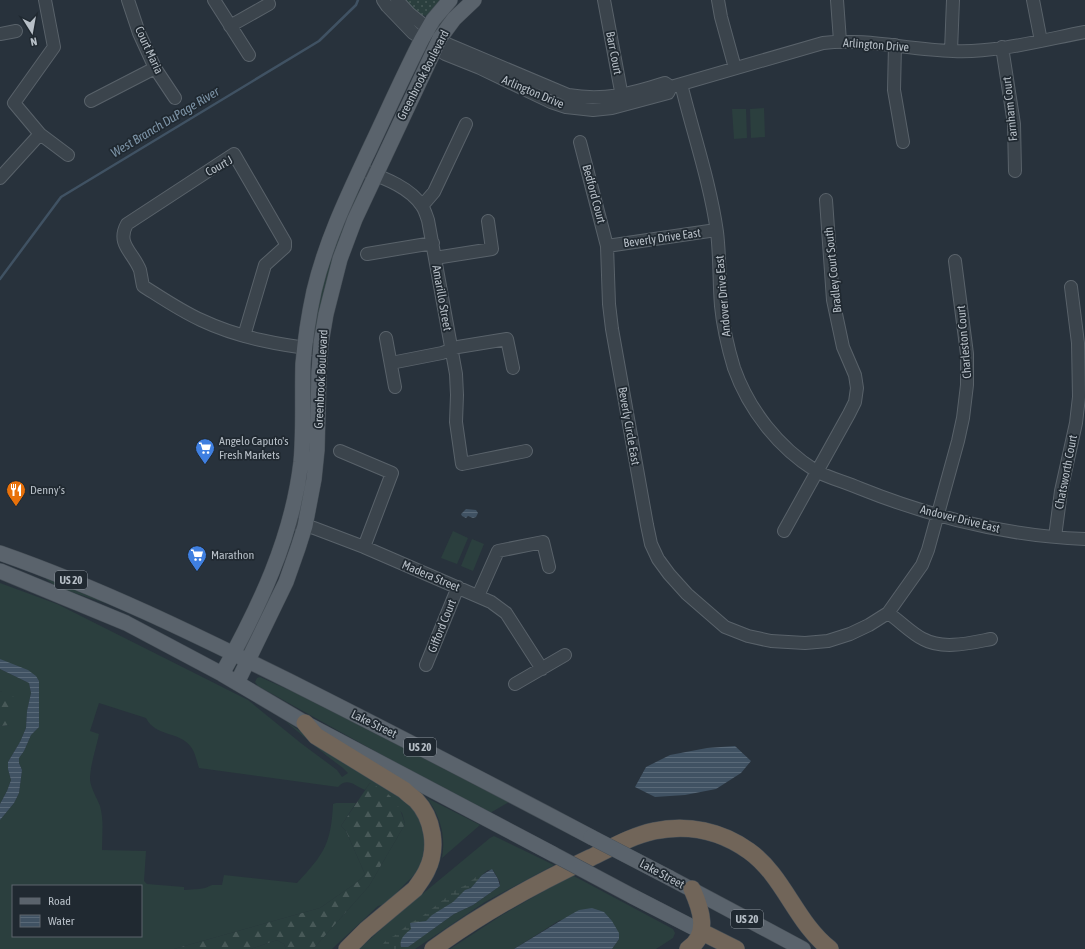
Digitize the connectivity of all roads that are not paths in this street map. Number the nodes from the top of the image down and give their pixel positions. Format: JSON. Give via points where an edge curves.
{"nodes":[{"id":1,"x":45,"y":0,"type":"edge"},
{"id":2,"x":128,"y":0,"type":"edge"},
{"id":3,"x":214,"y":0,"type":"edge"},
{"id":4,"x":383,"y":0,"type":"edge"},
{"id":5,"x":397,"y":0,"type":"edge"},
{"id":6,"x":450,"y":0,"type":"edge"},
{"id":7,"x":474,"y":0,"type":"edge"},
{"id":8,"x":604,"y":0,"type":"edge"},
{"id":9,"x":718,"y":0,"type":"edge"},
{"id":10,"x":837,"y":0,"type":"edge"},
{"id":11,"x":953,"y":0,"type":"edge"},
{"id":12,"x":1033,"y":0,"type":"edge"},
{"id":13,"x":269,"y":4,"type":"dead end"},
{"id":14,"x":230,"y":26,"type":"junction"},
{"id":15,"x":16,"y":32,"type":"dead end"},
{"id":16,"x":1085,"y":32,"type":"edge"},
{"id":17,"x":0,"y":34,"type":"edge"},
{"id":18,"x":424,"y":34,"type":"junction"},
{"id":19,"x":840,"y":41,"type":"junction"},
{"id":20,"x":1041,"y":41,"type":"junction"},
{"id":21,"x":437,"y":43,"type":"junction"},
{"id":22,"x":895,"y":45,"type":"junction"},
{"id":23,"x":1002,"y":47,"type":"junction"},
{"id":24,"x":951,"y":51,"type":"junction"},
{"id":25,"x":249,"y":55,"type":"dead end"},
{"id":26,"x":155,"y":68,"type":"junction"},
{"id":27,"x":735,"y":68,"type":"junction"},
{"id":28,"x":676,"y":85,"type":"junction"},
{"id":29,"x":175,"y":98,"type":"dead end"},
{"id":30,"x":623,"y":100,"type":"junction"},
{"id":31,"x":91,"y":101,"type":"dead end"},
{"id":32,"x":466,"y":124,"type":"dead end"},
{"id":33,"x":40,"y":134,"type":"junction"},
{"id":34,"x":580,"y":142,"type":"dead end"},
{"id":35,"x":904,"y":142,"type":"dead end"},
{"id":36,"x":68,"y":154,"type":"dead end"},
{"id":37,"x":360,"y":169,"type":"junction"},
{"id":38,"x":1015,"y":171,"type":"dead end"},
{"id":39,"x":375,"y":175,"type":"junction"},
{"id":40,"x":0,"y":178,"type":"edge"},
{"id":41,"x":826,"y":200,"type":"dead end"},
{"id":42,"x":422,"y":206,"type":"junction"},
{"id":43,"x":488,"y":221,"type":"dead end"},
{"id":44,"x":716,"y":230,"type":"junction"},
{"id":45,"x":434,"y":243,"type":"junction"},
{"id":46,"x":607,"y":246,"type":"junction"},
{"id":47,"x":367,"y":254,"type":"dead end"},
{"id":48,"x":436,"y":258,"type":"junction"},
{"id":49,"x":955,"y":261,"type":"dead end"},
{"id":50,"x":1071,"y":287,"type":"dead end"},
{"id":51,"x":244,"y":336,"type":"junction"},
{"id":52,"x":386,"y":338,"type":"dead end"},
{"id":53,"x":305,"y":348,"type":"junction"},
{"id":54,"x":321,"y":350,"type":"junction"},
{"id":55,"x":452,"y":350,"type":"junction"},
{"id":56,"x":391,"y":363,"type":"junction"},
{"id":57,"x":513,"y":368,"type":"dead end"},
{"id":58,"x":395,"y":387,"type":"dead end"},
{"id":59,"x":340,"y":451,"type":"dead end"},
{"id":60,"x":526,"y":451,"type":"dead end"},
{"id":61,"x":817,"y":471,"type":"junction"},
{"id":62,"x":938,"y":515,"type":"junction"},
{"id":63,"x":290,"y":522,"type":"junction"},
{"id":64,"x":305,"y":526,"type":"junction"},
{"id":65,"x":784,"y":531,"type":"dead end"},
{"id":66,"x":1055,"y":537,"type":"junction"},
{"id":67,"x":1085,"y":538,"type":"edge"},
{"id":68,"x":364,"y":547,"type":"junction"},
{"id":69,"x":0,"y":553,"type":"edge"},
{"id":70,"x":549,"y":567,"type":"dead end"},
{"id":71,"x":0,"y":571,"type":"edge"},
{"id":72,"x":458,"y":587,"type":"junction"},
{"id":73,"x":478,"y":596,"type":"junction"},
{"id":74,"x":888,"y":613,"type":"junction"},
{"id":75,"x":991,"y":640,"type":"dead end"},
{"id":76,"x":233,"y":654,"type":"junction"},
{"id":77,"x":565,"y":655,"type":"dead end"},
{"id":78,"x":248,"y":661,"type":"junction"},
{"id":79,"x":426,"y":665,"type":"dead end"},
{"id":80,"x":542,"y":669,"type":"junction"},
{"id":81,"x":222,"y":674,"type":"junction"},
{"id":82,"x":237,"y":682,"type":"junction"},
{"id":83,"x":515,"y":684,"type":"dead end"},
{"id":84,"x":305,"y":723,"type":"junction"},
{"id":85,"x":692,"y":890,"type":"junction"},
{"id":86,"x":702,"y":932,"type":"junction"},
{"id":87,"x":347,"y":949,"type":"edge"},
{"id":88,"x":433,"y":949,"type":"edge"},
{"id":89,"x":688,"y":949,"type":"edge"},
{"id":90,"x":736,"y":949,"type":"edge"},
{"id":91,"x":803,"y":949,"type":"edge"},
{"id":92,"x":830,"y":949,"type":"edge"}],
"edges":[{"from":1,"to":33,"type":"street","via":[[54,47],[14,103]]},
{"from":2,"to":26,"type":"street","name":"Court Maria"},
{"from":3,"to":14,"type":"street"},
{"from":4,"to":18,"type":"street","via":[[413,33]]},
{"from":5,"to":18,"type":"street"},
{"from":6,"to":18,"type":"main road","name":"Greenbrook Boulevard"},
{"from":7,"to":21,"type":"main road","name":"Greenbrook Boulevard","via":[[454,19]]},
{"from":8,"to":30,"type":"street","name":"Barr Court"},
{"from":9,"to":27,"type":"street"},
{"from":10,"to":19,"type":"street"},
{"from":11,"to":24,"type":"street"},
{"from":12,"to":20,"type":"street"},
{"from":13,"to":14,"type":"street"},
{"from":14,"to":25,"type":"street"},
{"from":15,"to":17,"type":"street"},
{"from":16,"to":20,"type":"street","name":"Arlington Drive"},
{"from":18,"to":21,"type":"street","name":"Arlington Drive"},
{"from":18,"to":37,"type":"main road","name":"Greenbrook Boulevard"},
{"from":19,"to":22,"type":"street","name":"Arlington Drive"},
{"from":19,"to":27,"type":"street","name":"Arlington Drive"},
{"from":20,"to":23,"type":"street","name":"Arlington Drive"},
{"from":21,"to":30,"type":"street","name":"Arlington Drive","via":[[445,54],[551,102],[593,110],[612,108]]},
{"from":21,"to":39,"type":"main road","name":"Greenbrook Boulevard"},
{"from":22,"to":24,"type":"street","name":"Arlington Drive"},
{"from":22,"to":35,"type":"street","via":[[894,90]]},
{"from":23,"to":24,"type":"street","name":"Arlington Drive","via":[[972,52]]},
{"from":23,"to":38,"type":"street","name":"Farnham Court","via":[[1014,124]]},
{"from":26,"to":29,"type":"street","name":"Court Maria"},
{"from":26,"to":31,"type":"street"},
{"from":27,"to":28,"type":"street","name":"Arlington Drive"},
{"from":28,"to":30,"type":"street","name":"Arlington Drive","via":[[665,83]]},
{"from":28,"to":44,"type":"street","name":"Andover Drive East","via":[[707,182]]},
{"from":32,"to":42,"type":"street","via":[[434,192]]},
{"from":33,"to":36,"type":"street"},
{"from":33,"to":40,"type":"street"},
{"from":34,"to":46,"type":"street","name":"Bedford Court"},
{"from":37,"to":39,"type":"street","name":"Amarillo Street"},
{"from":37,"to":53,"type":"main road","name":"Greenbrook Boulevard","via":[[327,244],[314,292]]},
{"from":39,"to":42,"type":"street","name":"Amarillo Street","via":[[412,195]]},
{"from":39,"to":54,"type":"main road","name":"Greenbrook Boulevard","via":[[340,259],[326,314]]},
{"from":41,"to":61,"type":"street","name":"Bradley Court South","via":[[834,300],[843,347],[855,375],[857,388],[855,402]]},
{"from":42,"to":45,"type":"street","name":"Amarillo Street"},
{"from":43,"to":48,"type":"street","via":[[492,249]]},
{"from":44,"to":46,"type":"street","name":"Beverly Drive East"},
{"from":44,"to":61,"type":"street","name":"Andover Drive East","via":[[724,328],[743,390],[771,432]]},
{"from":45,"to":47,"type":"street"},
{"from":45,"to":48,"type":"street","name":"Amarillo Street"},
{"from":46,"to":74,"type":"street","name":"Beverly Circle East","via":[[612,329],[649,536],[662,566],[687,594],[725,627],[771,641],[828,641],[860,630]]},
{"from":48,"to":55,"type":"street","name":"Amarillo Street"},
{"from":49,"to":62,"type":"street","name":"Charleston Court","via":[[966,341],[967,385],[963,418]]},
{"from":50,"to":66,"type":"street","name":"Chatsworth Court","via":[[1078,343],[1079,397]]},
{"from":51,"to":51,"type":"street","name":"Court J","via":[[265,265],[285,247],[285,242],[234,154],[127,224],[123,231],[124,242],[140,269],[143,286],[202,321]]},
{"from":51,"to":53,"type":"street"},
{"from":52,"to":56,"type":"street"},
{"from":53,"to":54,"type":"street"},
{"from":53,"to":63,"type":"main road","name":"Greenbrook Boulevard","via":[[302,449]]},
{"from":54,"to":64,"type":"main road","name":"Greenbrook Boulevard","via":[[318,450]]},
{"from":55,"to":56,"type":"street"},
{"from":55,"to":57,"type":"street","via":[[507,339]]},
{"from":55,"to":60,"type":"street","name":"Amarillo Street","via":[[456,374],[456,422],[462,464]]},
{"from":56,"to":58,"type":"street"},
{"from":59,"to":68,"type":"street","via":[[392,473]]},
{"from":61,"to":62,"type":"street","name":"Andover Drive East","via":[[883,498]]},
{"from":61,"to":65,"type":"street","name":"Bradley Court South"},
{"from":62,"to":66,"type":"street","name":"Andover Drive East","via":[[1001,530]]},
{"from":62,"to":74,"type":"street","name":"Charleston Court","via":[[922,565]]},
{"from":63,"to":64,"type":"street","name":"Madera Street"},
{"from":63,"to":76,"type":"main road","name":"Greenbrook Boulevard","via":[[273,572]]},
{"from":64,"to":68,"type":"street","name":"Madera Street"},
{"from":64,"to":78,"type":"main road","name":"Greenbrook Boulevard","via":[[286,582]]},
{"from":66,"to":67,"type":"street","name":"Andover Drive East"},
{"from":68,"to":72,"type":"street","name":"Madera Street"},
{"from":69,"to":76,"type":"main road","name":"Lake Street","number":"US 20","via":[[133,606]]},
{"from":70,"to":73,"type":"street","via":[[543,542],[498,551]]},
{"from":71,"to":81,"type":"main road","number":"US 20","via":[[124,622]]},
{"from":72,"to":73,"type":"street","name":"Madera Street"},
{"from":72,"to":79,"type":"street","name":"Gifford Court"},
{"from":73,"to":80,"type":"street","name":"Madera Street","via":[[506,613]]},
{"from":74,"to":75,"type":"street","via":[[924,640],[934,643],[945,645]]},
{"from":76,"to":78,"type":"main road","name":"Lake Street","number":"US 20"},
{"from":76,"to":81,"type":"main road","name":"Greenbrook Boulevard"},
{"from":77,"to":80,"type":"street"},
{"from":78,"to":82,"type":"main road","name":"Greenbrook Boulevard"},
{"from":78,"to":85,"type":"main road","name":"Lake Street","number":"US 20","bridge":true,"via":[[435,754]]},
{"from":80,"to":83,"type":"street"},
{"from":81,"to":82,"type":"main road","number":"US 20"},
{"from":82,"to":84,"type":"main road","number":"US 20"},
{"from":84,"to":86,"type":"main road","number":"US 20","bridge":true},
{"from":84,"to":87,"type":"highway","via":[[316,736],[404,790],[416,800],[431,826],[432,854],[427,870],[415,889]]},
{"from":85,"to":86,"type":"highway","via":[[701,915]]},
{"from":85,"to":91,"type":"main road","name":"Lake Street","number":"US 20"},
{"from":86,"to":89,"type":"highway","via":[[695,944]]},
{"from":86,"to":90,"type":"highway","number":"US 20"},
{"from":88,"to":92,"type":"highway","via":[[491,910],[549,878],[636,836],[654,831],[690,828],[710,831],[750,852],[769,871],[811,931]]}]}
